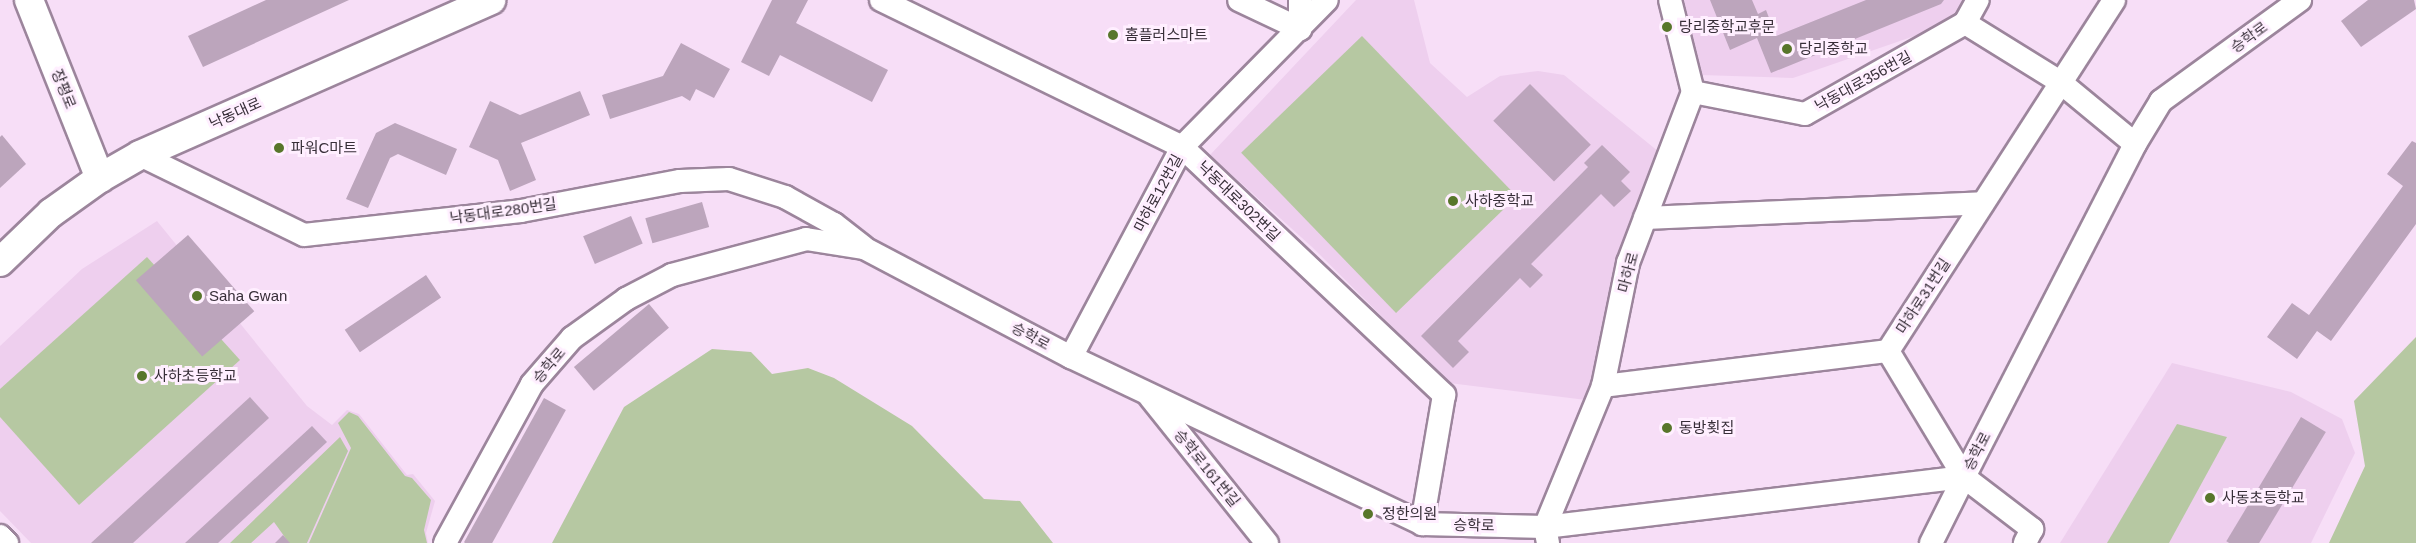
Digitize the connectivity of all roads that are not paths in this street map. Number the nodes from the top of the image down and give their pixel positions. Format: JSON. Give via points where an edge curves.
{"nodes":[{"id":1,"x":29,"y":0,"type":"edge"},
{"id":2,"x":491,"y":0,"type":"edge"},
{"id":3,"x":1239,"y":0,"type":"edge"},
{"id":4,"x":1300,"y":0,"type":"edge"},
{"id":5,"x":1327,"y":0,"type":"edge"},
{"id":6,"x":1670,"y":0,"type":"edge"},
{"id":7,"x":1978,"y":0,"type":"edge"},
{"id":8,"x":2115,"y":0,"type":"edge"},
{"id":9,"x":2300,"y":0,"type":"edge"},
{"id":10,"x":889,"y":1,"type":"edge"},
{"id":11,"x":1965,"y":23,"type":"junction"},
{"id":12,"x":1299,"y":29,"type":"junction"},
{"id":13,"x":2060,"y":82,"type":"junction"},
{"id":14,"x":1693,"y":92,"type":"junction"},
{"id":15,"x":2135,"y":144,"type":"junction"},
{"id":16,"x":1182,"y":147,"type":"junction"},
{"id":17,"x":140,"y":155,"type":"junction"},
{"id":18,"x":100,"y":178,"type":"junction"},
{"id":19,"x":1983,"y":203,"type":"junction"},
{"id":20,"x":1645,"y":218,"type":"junction"},
{"id":21,"x":864,"y":248,"type":"junction"},
{"id":22,"x":0,"y":262,"type":"edge"},
{"id":23,"x":1888,"y":351,"type":"junction"},
{"id":24,"x":1071,"y":357,"type":"junction"},
{"id":25,"x":1603,"y":386,"type":"junction"},
{"id":26,"x":1147,"y":393,"type":"junction"},
{"id":27,"x":1964,"y":477,"type":"junction"},
{"id":28,"x":1422,"y":524,"type":"junction"},
{"id":29,"x":1547,"y":535,"type":"edge"},
{"id":30,"x":0,"y":536,"type":"edge"},
{"id":31,"x":7,"y":543,"type":"edge"},
{"id":32,"x":445,"y":543,"type":"edge"},
{"id":33,"x":1267,"y":543,"type":"edge"},
{"id":34,"x":1931,"y":543,"type":"edge"},
{"id":35,"x":2025,"y":543,"type":"edge"}],
"edges":[{"from":1,"to":18,"type":"main road","name":"장평로"},
{"from":2,"to":17,"type":"main road","name":"낙동대로"},
{"from":3,"to":12,"type":"street"},
{"from":4,"to":12,"type":"street"},
{"from":5,"to":12,"type":"street","name":"마하로12번길"},
{"from":6,"to":14,"type":"street"},
{"from":7,"to":11,"type":"street"},
{"from":8,"to":13,"type":"street","name":"마하로31번길"},
{"from":9,"to":15,"type":"street","name":"승학로","via":[[2161,101]]},
{"from":10,"to":16,"type":"street","name":"낙동대로302번길"},
{"from":11,"to":13,"type":"street"},
{"from":11,"to":14,"type":"street","name":"낙동대로356번길","via":[[1805,114]]},
{"from":12,"to":16,"type":"street","name":"마하로12번길"},
{"from":13,"to":15,"type":"street"},
{"from":13,"to":19,"type":"street","name":"마하로31번길"},
{"from":14,"to":20,"type":"street","name":"마하로"},
{"from":15,"to":27,"type":"street","name":"승학로"},
{"from":16,"to":24,"type":"street","name":"마하로12번길"},
{"from":16,"to":28,"type":"street","name":"낙동대로302번길","via":[[1444,395]]},
{"from":17,"to":18,"type":"main road","name":"낙동대로"},
{"from":17,"to":21,"type":"street","name":"낙동대로280번길","via":[[304,235],[521,210],[680,181],[729,178],[785,197],[834,224]]},
{"from":18,"to":22,"type":"main road","name":"낙동대로","via":[[51,213]]},
{"from":19,"to":20,"type":"street"},
{"from":19,"to":23,"type":"street","name":"마하로31번길"},
{"from":20,"to":25,"type":"street","name":"마하로","via":[[1628,263]]},
{"from":21,"to":24,"type":"street","name":"승학로"},
{"from":21,"to":32,"type":"street","name":"승학로","via":[[806,239],[672,275],[626,299],[572,338],[532,384]]},
{"from":23,"to":25,"type":"street"},
{"from":23,"to":27,"type":"street"},
{"from":24,"to":26,"type":"street","name":"승학로"},
{"from":25,"to":29,"type":"street","name":"마하로"},
{"from":26,"to":28,"type":"street","name":"승학로"},
{"from":26,"to":33,"type":"street","name":"승학로161번길"},
{"from":27,"to":29,"type":"street","name":"승학로"},
{"from":27,"to":34,"type":"street"},
{"from":27,"to":35,"type":"street","via":[[2032,530]]},
{"from":28,"to":29,"type":"street","name":"승학로"},
{"from":30,"to":31,"type":"street"}]}
